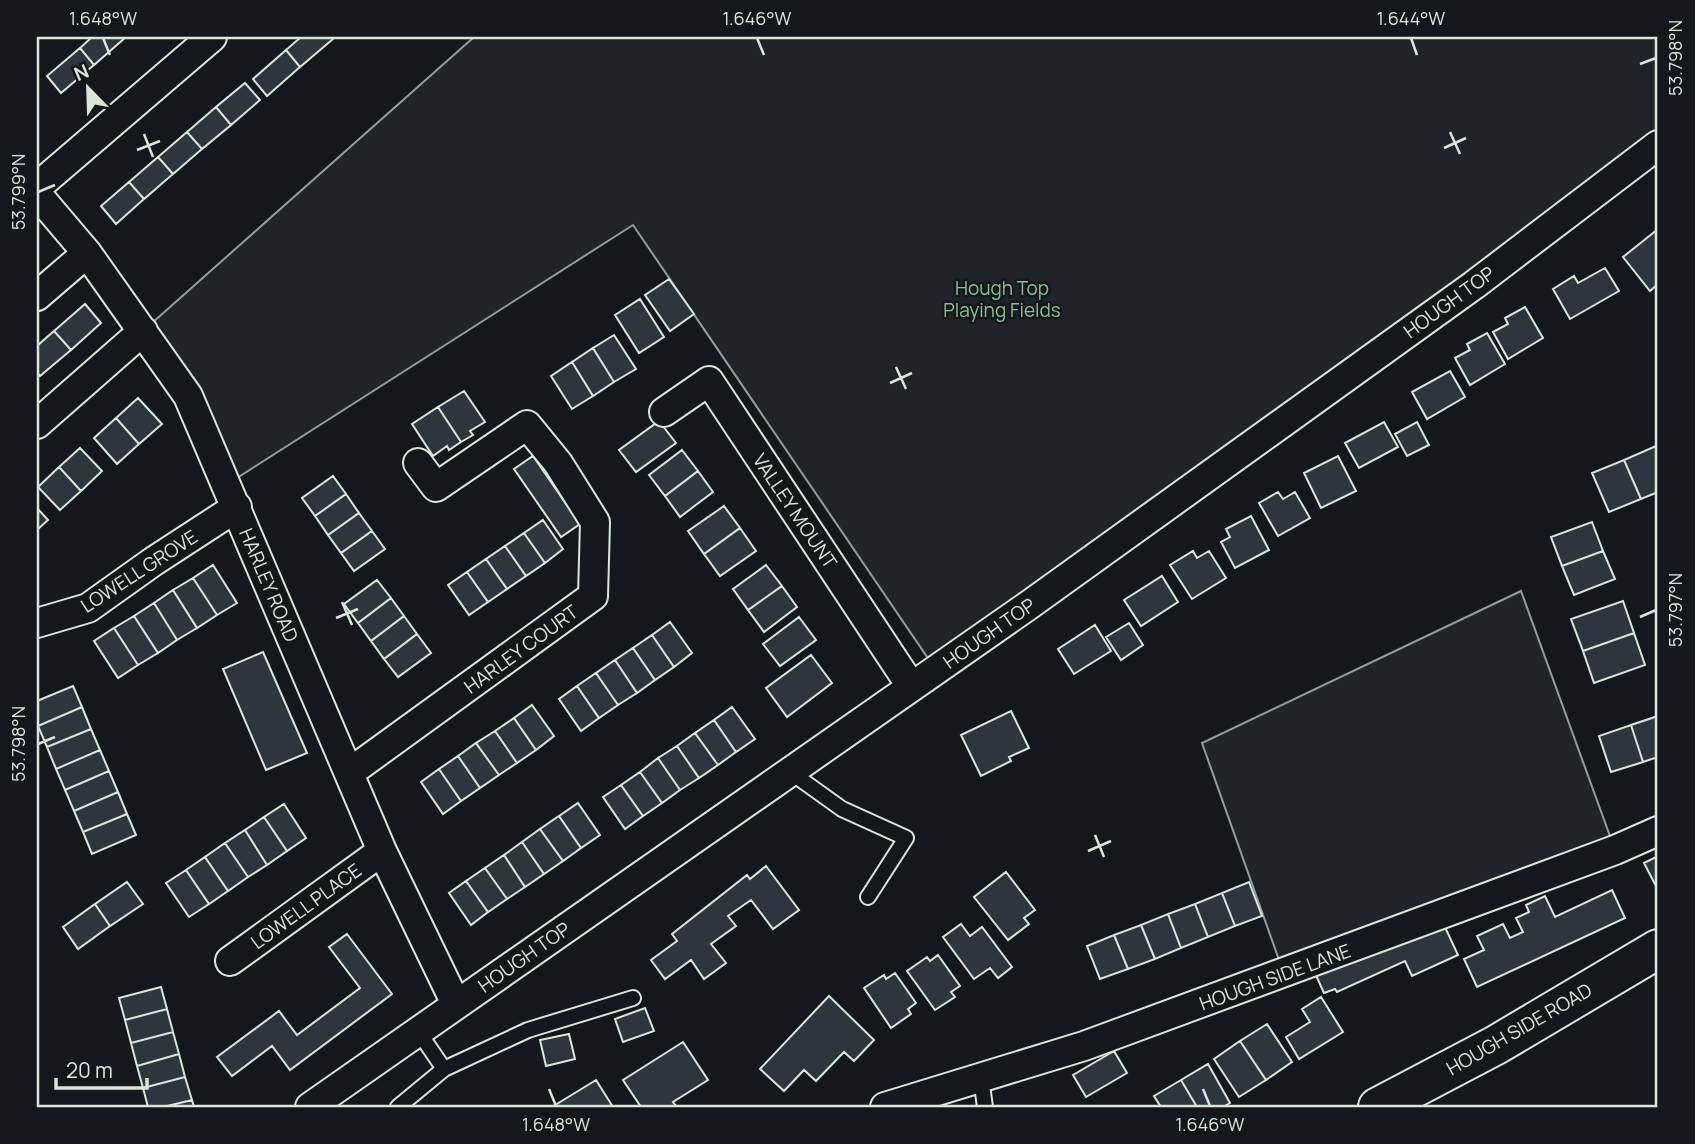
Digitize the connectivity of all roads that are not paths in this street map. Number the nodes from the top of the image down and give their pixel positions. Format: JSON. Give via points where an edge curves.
{"nodes":[{"id":1,"x":212,"y":37,"type":"edge"},
{"id":2,"x":1658,"y":145,"type":"edge"},
{"id":3,"x":37,"y":187,"type":"edge"},
{"id":4,"x":37,"y":194,"type":"edge"},
{"id":5,"x":87,"y":253,"type":"junction"},
{"id":6,"x":37,"y":296,"type":"edge"},
{"id":7,"x":143,"y":331,"type":"junction"},
{"id":8,"x":664,"y":412,"type":"dead end"},
{"id":9,"x":37,"y":424,"type":"edge"},
{"id":10,"x":418,"y":463,"type":"dead end"},
{"id":11,"x":237,"y":507,"type":"junction"},
{"id":12,"x":37,"y":623,"type":"edge"},
{"id":13,"x":911,"y":686,"type":"junction"},
{"id":14,"x":789,"y":771,"type":"junction"},
{"id":15,"x":349,"y":773,"type":"junction"},
{"id":16,"x":1658,"y":831,"type":"edge"},
{"id":17,"x":382,"y":851,"type":"junction"},
{"id":18,"x":868,"y":897,"type":"dead end"},
{"id":19,"x":1658,"y":949,"type":"edge"},
{"id":20,"x":230,"y":961,"type":"dead end"},
{"id":21,"x":633,"y":998,"type":"dead end"},
{"id":22,"x":456,"y":1004,"type":"junction"},
{"id":23,"x":418,"y":1031,"type":"junction"},
{"id":24,"x":444,"y":1069,"type":"junction"},
{"id":25,"x":981,"y":1078,"type":"junction"},
{"id":26,"x":310,"y":1107,"type":"edge"},
{"id":27,"x":398,"y":1107,"type":"edge"},
{"id":28,"x":885,"y":1107,"type":"edge"},
{"id":29,"x":985,"y":1107,"type":"edge"},
{"id":30,"x":1378,"y":1107,"type":"edge"}],
"edges":[{"from":1,"to":3,"type":"street"},
{"from":2,"to":13,"type":"street","name":"HOUGH TOP","via":[[1474,285]]},
{"from":4,"to":5,"type":"street","name":"HARLEY ROAD"},
{"from":5,"to":6,"type":"street"},
{"from":5,"to":7,"type":"street","name":"HARLEY ROAD"},
{"from":7,"to":9,"type":"street"},
{"from":7,"to":11,"type":"street","name":"HARLEY ROAD","via":[[188,396]]},
{"from":8,"to":13,"type":"street","name":"VALLEY MOUNT","via":[[709,381]]},
{"from":10,"to":15,"type":"street","name":"HARLEY COURT","via":[[436,487],[527,425],[596,522],[593,596]]},
{"from":11,"to":12,"type":"street","name":"LOWELL GROVE","via":[[88,608]]},
{"from":11,"to":15,"type":"street","name":"HARLEY ROAD"},
{"from":13,"to":14,"type":"street","name":"HOUGH TOP"},
{"from":14,"to":18,"type":"lane","via":[[842,809],[906,838]]},
{"from":14,"to":22,"type":"street","name":"HOUGH TOP"},
{"from":15,"to":17,"type":"street","name":"HARLEY ROAD"},
{"from":16,"to":25,"type":"street","name":"HOUGH SIDE LANE","via":[[1272,978]]},
{"from":17,"to":20,"type":"street","name":"LOWELL PLACE"},
{"from":17,"to":22,"type":"street","name":"HARLEY ROAD"},
{"from":19,"to":30,"type":"main road","name":"HOUGH SIDE ROAD","via":[[1496,1045]]},
{"from":21,"to":24,"type":"lane","via":[[528,1030]]},
{"from":22,"to":23,"type":"street","name":"HOUGH TOP"},
{"from":23,"to":24,"type":"lane"},
{"from":23,"to":26,"type":"street","name":"HOUGH TOP"},
{"from":24,"to":27,"type":"lane"},
{"from":25,"to":28,"type":"street","name":"HOUGH SIDE LANE"},
{"from":25,"to":29,"type":"lane"}]}
